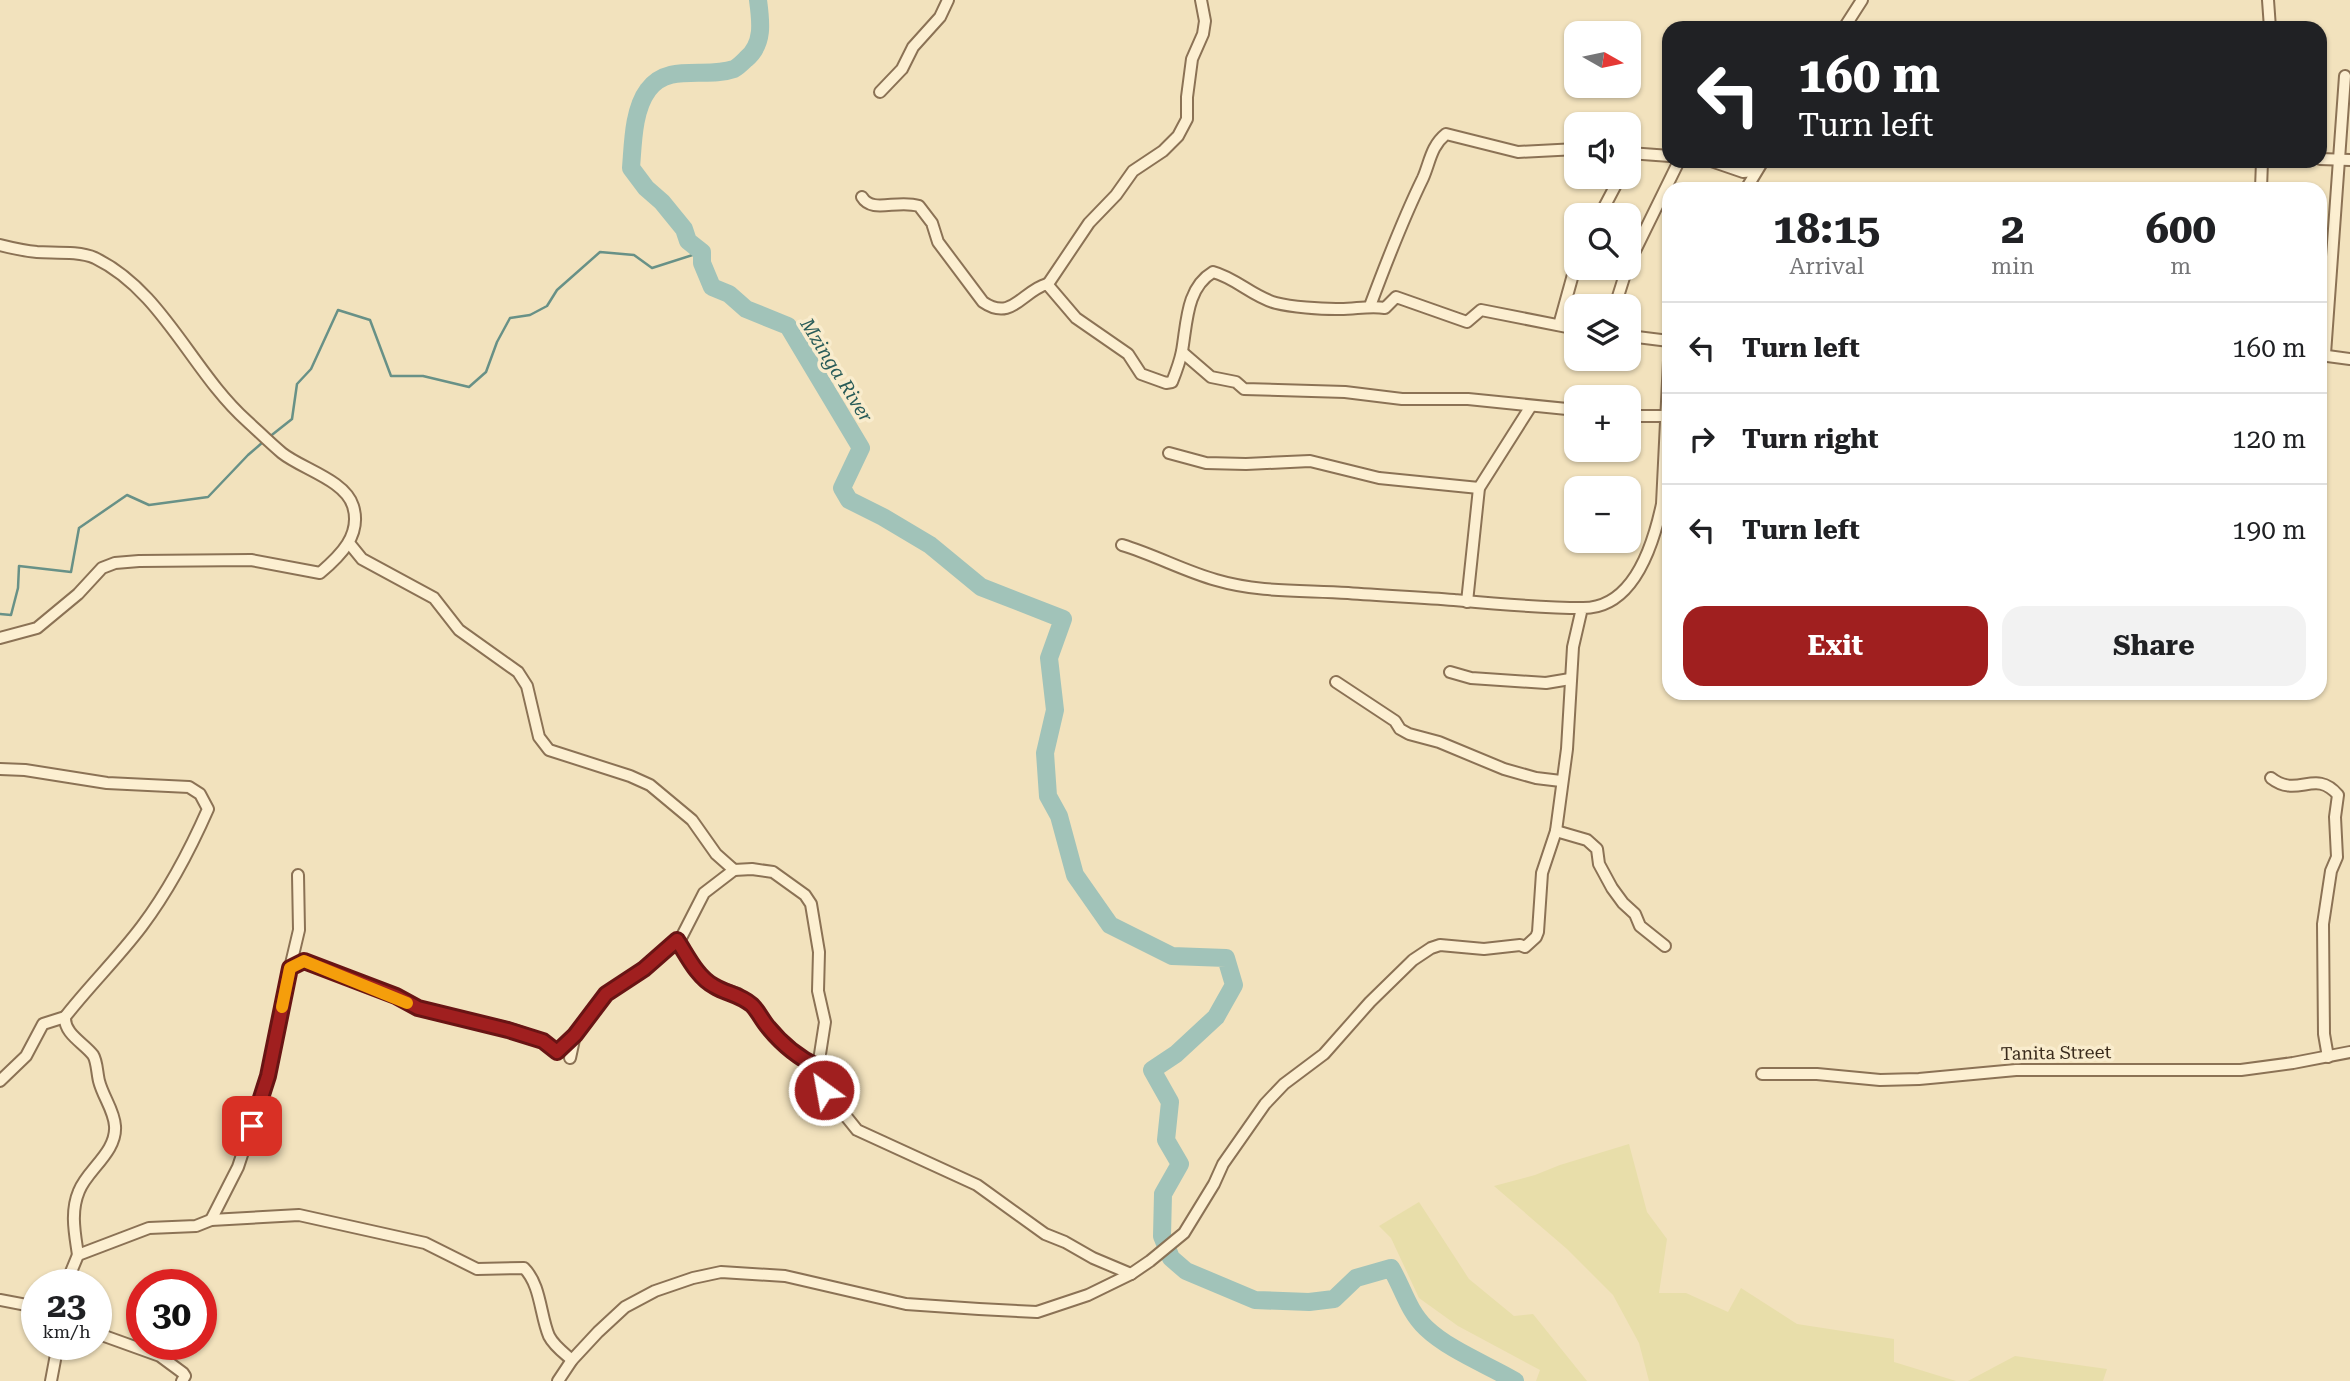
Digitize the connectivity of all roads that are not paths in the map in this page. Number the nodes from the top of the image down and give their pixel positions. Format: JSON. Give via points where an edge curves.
{"nodes":[{"id":1,"x":948,"y":0,"type":"edge"},
{"id":2,"x":1201,"y":0,"type":"edge"},
{"id":3,"x":1862,"y":0,"type":"edge"},
{"id":4,"x":2268,"y":0,"type":"edge"},
{"id":5,"x":1848,"y":21,"type":"edge"},
{"id":6,"x":2270,"y":21,"type":"edge"},
{"id":7,"x":2345,"y":76,"type":"dead end"},
{"id":8,"x":880,"y":92,"type":"dead end"},
{"id":9,"x":1564,"y":150,"type":"edge"},
{"id":10,"x":1641,"y":155,"type":"edge"},
{"id":11,"x":1662,"y":156,"type":"edge"},
{"id":12,"x":2327,"y":159,"type":"edge"},
{"id":13,"x":2345,"y":160,"type":"edge"},
{"id":14,"x":1731,"y":168,"type":"edge"},
{"id":15,"x":1759,"y":168,"type":"edge"},
{"id":16,"x":1756,"y":172,"type":"junction"},
{"id":17,"x":1750,"y":182,"type":"edge"},
{"id":18,"x":1662,"y":196,"type":"edge"},
{"id":19,"x":862,"y":197,"type":"dead end"},
{"id":20,"x":1641,"y":239,"type":"edge"},
{"id":21,"x":0,"y":245,"type":"edge"},
{"id":22,"x":1571,"y":280,"type":"edge"},
{"id":23,"x":1048,"y":285,"type":"junction"},
{"id":24,"x":1370,"y":306,"type":"junction"},
{"id":25,"x":2327,"y":320,"type":"edge"},
{"id":26,"x":1559,"y":325,"type":"junction"},
{"id":27,"x":1564,"y":326,"type":"edge"},
{"id":28,"x":1641,"y":338,"type":"edge"},
{"id":29,"x":1662,"y":339,"type":"edge"},
{"id":30,"x":1182,"y":352,"type":"junction"},
{"id":31,"x":2327,"y":356,"type":"edge"},
{"id":32,"x":2350,"y":359,"type":"edge"},
{"id":33,"x":1531,"y":406,"type":"junction"},
{"id":34,"x":1564,"y":409,"type":"edge"},
{"id":35,"x":1641,"y":416,"type":"edge"},
{"id":36,"x":1662,"y":416,"type":"edge"},
{"id":37,"x":1169,"y":453,"type":"dead end"},
{"id":38,"x":1479,"y":488,"type":"junction"},
{"id":39,"x":1662,"y":504,"type":"edge"},
{"id":40,"x":349,"y":543,"type":"junction"},
{"id":41,"x":1122,"y":545,"type":"dead end"},
{"id":42,"x":1467,"y":602,"type":"junction"},
{"id":43,"x":1581,"y":607,"type":"junction"},
{"id":44,"x":0,"y":638,"type":"edge"},
{"id":45,"x":1450,"y":672,"type":"dead end"},
{"id":46,"x":1570,"y":679,"type":"junction"},
{"id":47,"x":1336,"y":682,"type":"dead end"},
{"id":48,"x":0,"y":769,"type":"edge"},
{"id":49,"x":2271,"y":778,"type":"dead end"},
{"id":50,"x":1562,"y":781,"type":"junction"},
{"id":51,"x":1556,"y":831,"type":"junction"},
{"id":52,"x":734,"y":870,"type":"junction"},
{"id":53,"x":299,"y":874,"type":"dead end"},
{"id":54,"x":677,"y":940,"type":"junction"},
{"id":55,"x":1665,"y":946,"type":"dead end"},
{"id":56,"x":290,"y":968,"type":"junction"},
{"id":57,"x":65,"y":1017,"type":"junction"},
{"id":58,"x":575,"y":1035,"type":"junction"},
{"id":59,"x":2350,"y":1052,"type":"edge"},
{"id":60,"x":2328,"y":1057,"type":"junction"},
{"id":61,"x":570,"y":1058,"type":"dead end"},
{"id":62,"x":818,"y":1067,"type":"junction"},
{"id":63,"x":1762,"y":1074,"type":"dead end"},
{"id":64,"x":0,"y":1081,"type":"edge"},
{"id":65,"x":211,"y":1220,"type":"junction"},
{"id":66,"x":78,"y":1255,"type":"junction"},
{"id":67,"x":72,"y":1269,"type":"edge"},
{"id":68,"x":1131,"y":1274,"type":"junction"},
{"id":69,"x":0,"y":1300,"type":"edge"},
{"id":70,"x":21,"y":1304,"type":"edge"},
{"id":71,"x":112,"y":1339,"type":"edge"},
{"id":72,"x":55,"y":1360,"type":"edge"},
{"id":73,"x":572,"y":1360,"type":"junction"},
{"id":74,"x":51,"y":1381,"type":"edge"},
{"id":75,"x":182,"y":1381,"type":"edge"},
{"id":76,"x":558,"y":1381,"type":"edge"}],
"edges":[{"from":1,"to":8,"type":"street","via":[[902,69]]},
{"from":2,"to":23,"type":"street","via":[[1203,34],[1192,59],[1187,119],[1178,136],[1133,171],[1089,223]]},
{"from":3,"to":5,"type":"street"},
{"from":4,"to":6,"type":"street"},
{"from":7,"to":13,"type":"street"},
{"from":9,"to":24,"type":"street","via":[[1518,152],[1446,134],[1430,155]]},
{"from":10,"to":11,"type":"street"},
{"from":12,"to":13,"type":"street"},
{"from":13,"to":25,"type":"street"},
{"from":14,"to":16,"type":"street"},
{"from":15,"to":16,"type":"street"},
{"from":16,"to":17,"type":"street"},
{"from":18,"to":20,"type":"street"},
{"from":19,"to":23,"type":"street","via":[[873,207],[900,202],[919,206],[932,223],[938,242],[991,308],[1004,310]]},
{"from":21,"to":40,"type":"street","via":[[93,257],[123,276],[153,306],[234,410],[305,469],[330,480],[352,503]]},
{"from":22,"to":26,"type":"street"},
{"from":23,"to":30,"type":"street","via":[[1076,318],[1128,354],[1145,376],[1172,382]]},
{"from":24,"to":26,"type":"street","via":[[1385,308],[1396,298],[1467,322],[1481,310]]},
{"from":24,"to":30,"type":"street","via":[[1337,310],[1276,303],[1213,271],[1194,293]]},
{"from":26,"to":27,"type":"street"},
{"from":28,"to":29,"type":"street"},
{"from":30,"to":33,"type":"street","via":[[1211,377],[1236,382],[1244,389]]},
{"from":31,"to":32,"type":"street"},
{"from":33,"to":34,"type":"street"},
{"from":33,"to":38,"type":"street"},
{"from":35,"to":36,"type":"street"},
{"from":37,"to":38,"type":"street","via":[[1206,463],[1310,461],[1379,478]]},
{"from":38,"to":42,"type":"street"},
{"from":39,"to":43,"type":"street","via":[[1639,570],[1623,592],[1599,607]]},
{"from":40,"to":44,"type":"street","via":[[320,573],[251,561],[115,563],[102,568],[37,628]]},
{"from":40,"to":52,"type":"street","via":[[362,559],[434,598],[459,630],[518,672],[527,686],[539,737],[550,750],[650,785],[692,820]]},
{"from":41,"to":42,"type":"street","via":[[1178,568],[1245,586]]},
{"from":42,"to":43,"type":"street"},
{"from":43,"to":46,"type":"street"},
{"from":45,"to":46,"type":"street","via":[[1471,678]]},
{"from":46,"to":50,"type":"street"},
{"from":47,"to":50,"type":"street","via":[[1409,734],[1504,769]]},
{"from":48,"to":57,"type":"street","via":[[107,783],[189,787],[201,794],[208,809],[163,896]]},
{"from":49,"to":60,"type":"street","via":[[2289,788],[2312,782],[2339,795],[2337,857],[2323,924]]},
{"from":50,"to":51,"type":"street"},
{"from":51,"to":55,"type":"street","via":[[1587,840],[1597,849],[1599,864],[1612,888],[1640,926]]},
{"from":51,"to":68,"type":"street","via":[[1542,873],[1536,937],[1525,947],[1440,945],[1413,960],[1324,1054],[1265,1104],[1177,1240]]},
{"from":52,"to":54,"type":"street","via":[[704,893]]},
{"from":52,"to":62,"type":"street","via":[[773,872],[811,904],[825,1021]]},
{"from":53,"to":56,"type":"street","via":[[299,930]]},
{"from":54,"to":58,"type":"street","via":[[606,994]]},
{"from":54,"to":62,"type":"street","via":[[701,975],[714,986],[738,994],[803,1060]]},
{"from":56,"to":58,"type":"street","via":[[310,962],[418,1008],[543,1041],[557,1052]]},
{"from":56,"to":65,"type":"street","via":[[268,1076],[238,1167]]},
{"from":57,"to":64,"type":"street","via":[[43,1024],[26,1056]]},
{"from":57,"to":66,"type":"street","via":[[69,1031],[94,1056],[115,1123],[111,1145],[76,1200],[73,1222]]},
{"from":58,"to":61,"type":"street"},
{"from":59,"to":60,"type":"street","name":"Tanita Street"},
{"from":60,"to":63,"type":"street","name":"Tanita Street","via":[[2241,1070],[2016,1070],[1880,1080]]},
{"from":62,"to":68,"type":"street","via":[[824,1090],[857,1130],[977,1185],[1045,1234]]},
{"from":65,"to":66,"type":"street","via":[[196,1226],[149,1228]]},
{"from":65,"to":73,"type":"street","via":[[299,1215],[425,1243],[477,1269],[524,1268],[533,1281],[550,1337]]},
{"from":66,"to":67,"type":"street"},
{"from":68,"to":73,"type":"street","via":[[1037,1312],[906,1304],[785,1276],[721,1272],[654,1291],[625,1307]]},
{"from":69,"to":70,"type":"street"},
{"from":71,"to":75,"type":"street","via":[[160,1356],[183,1373]]},
{"from":72,"to":74,"type":"street"},
{"from":73,"to":76,"type":"street"}]}
